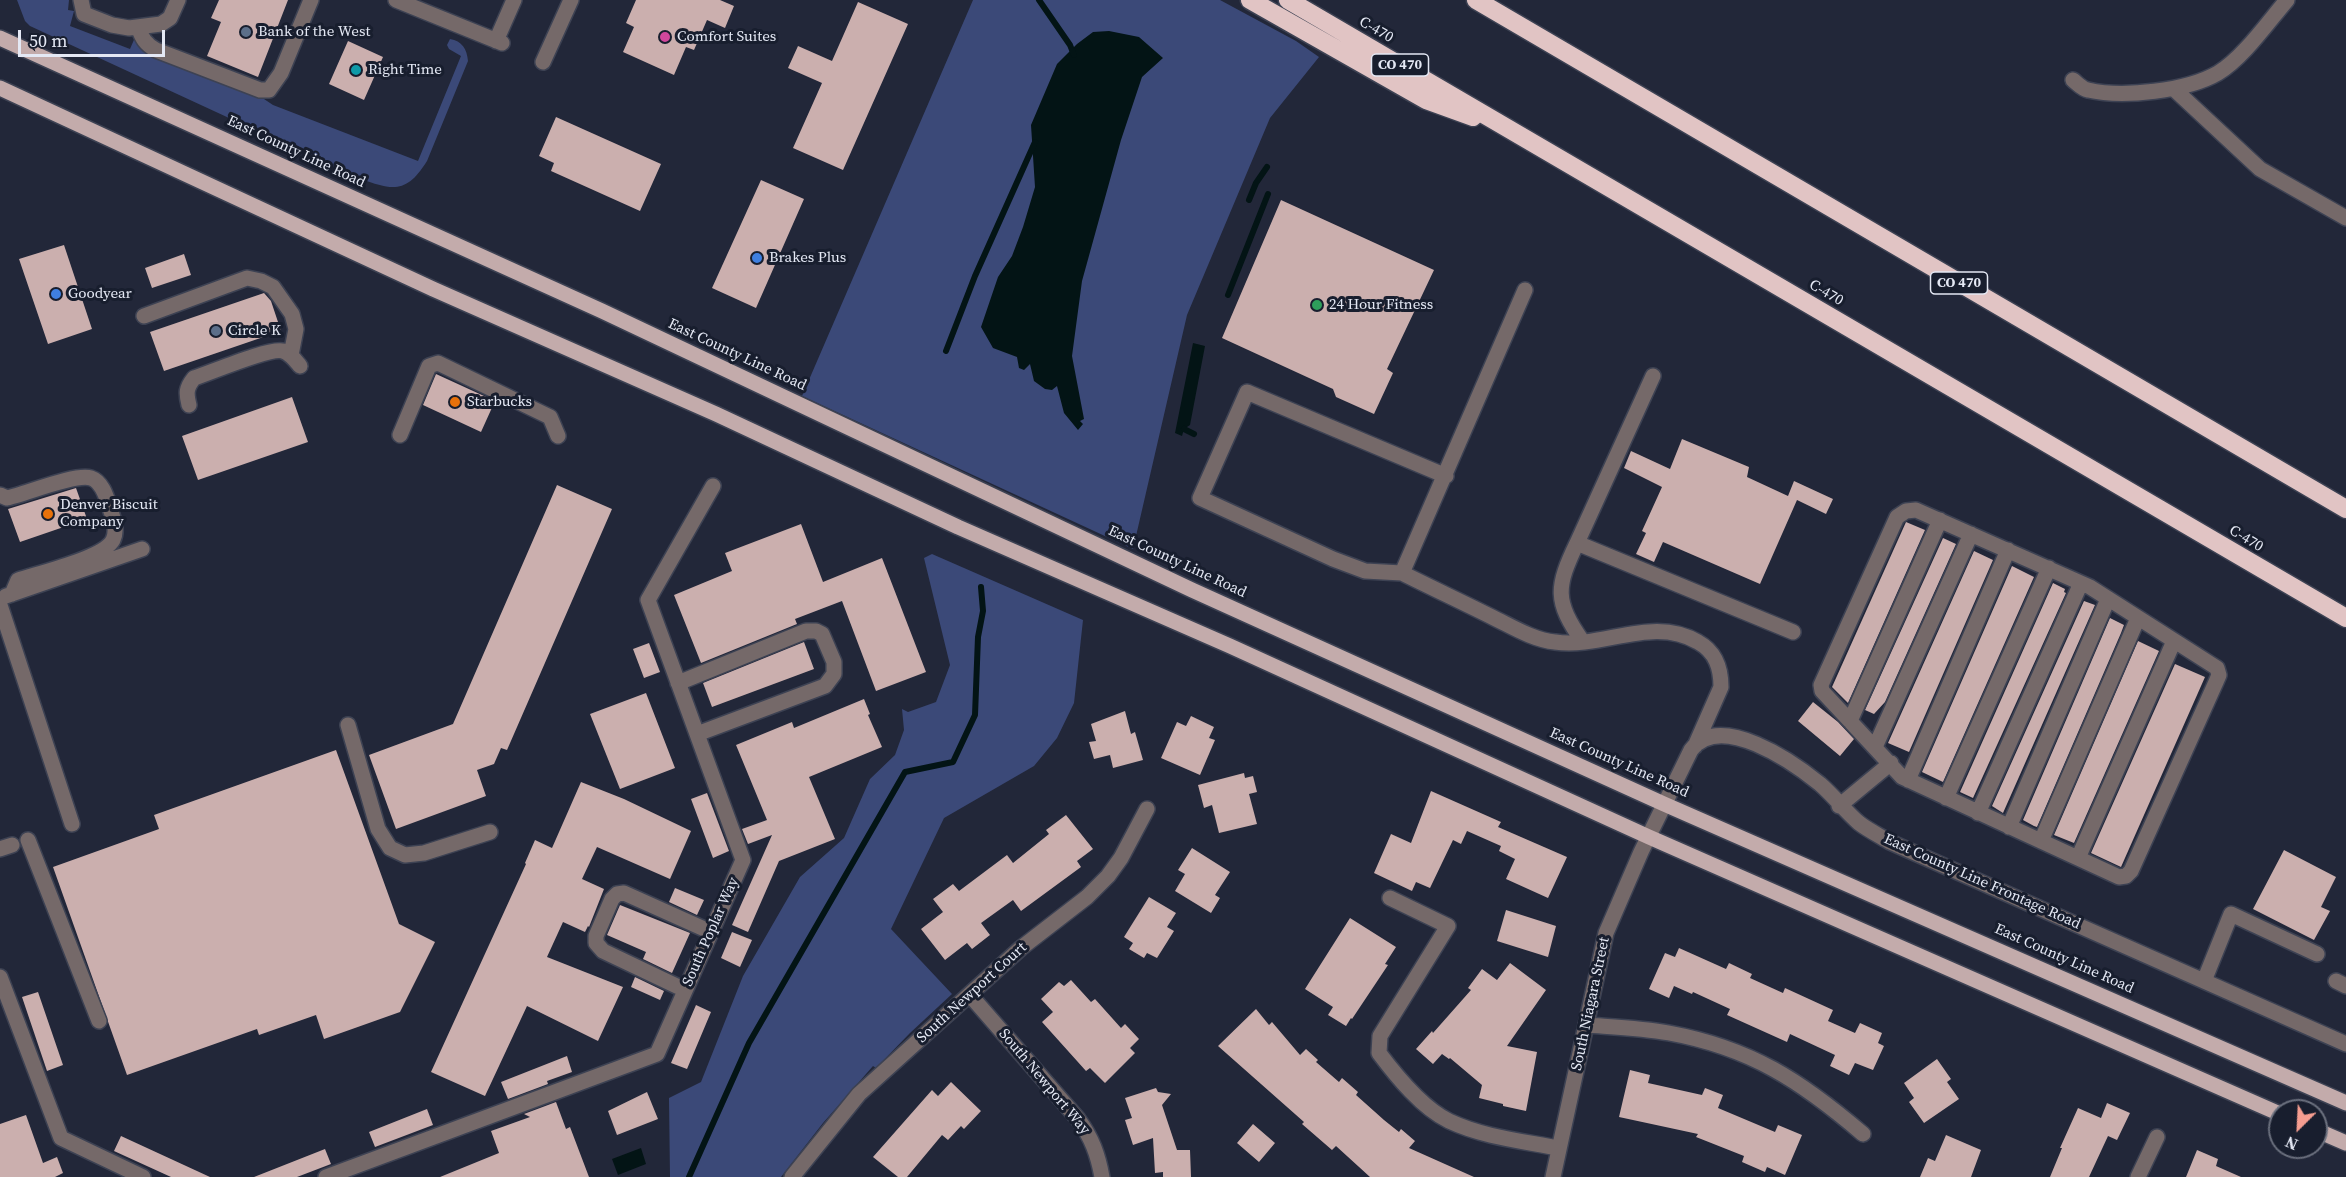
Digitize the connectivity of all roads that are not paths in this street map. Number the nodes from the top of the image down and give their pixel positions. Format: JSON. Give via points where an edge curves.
{"nodes":[{"id":1,"x":81,"y":0,"type":"edge"},
{"id":2,"x":177,"y":0,"type":"edge"},
{"id":3,"x":310,"y":0,"type":"edge"},
{"id":4,"x":396,"y":0,"type":"edge"},
{"id":5,"x":514,"y":0,"type":"edge"},
{"id":6,"x":571,"y":0,"type":"edge"},
{"id":7,"x":1250,"y":0,"type":"edge"},
{"id":8,"x":1288,"y":0,"type":"edge"},
{"id":9,"x":1476,"y":0,"type":"edge"},
{"id":10,"x":1499,"y":0,"type":"edge"},
{"id":11,"x":2288,"y":0,"type":"edge"},
{"id":12,"x":138,"y":27,"type":"junction"},
{"id":13,"x":0,"y":38,"type":"edge"},
{"id":14,"x":1572,"y":56,"type":"junction"},
{"id":15,"x":543,"y":62,"type":"dead end"},
{"id":16,"x":2073,"y":80,"type":"dead end"},
{"id":17,"x":0,"y":88,"type":"edge"},
{"id":18,"x":2174,"y":89,"type":"junction"},
{"id":19,"x":1512,"y":130,"type":"junction"},
{"id":20,"x":2346,"y":218,"type":"edge"},
{"id":21,"x":1525,"y":290,"type":"dead end"},
{"id":22,"x":144,"y":316,"type":"dead end"},
{"id":23,"x":1653,"y":376,"type":"dead end"},
{"id":24,"x":189,"y":405,"type":"dead end"},
{"id":25,"x":400,"y":435,"type":"dead end"},
{"id":26,"x":558,"y":436,"type":"dead end"},
{"id":27,"x":1446,"y":476,"type":"junction"},
{"id":28,"x":713,"y":486,"type":"dead end"},
{"id":29,"x":0,"y":495,"type":"edge"},
{"id":30,"x":2346,"y":509,"type":"edge"},
{"id":31,"x":1940,"y":520,"type":"junction"},
{"id":32,"x":1971,"y":534,"type":"junction"},
{"id":33,"x":1577,"y":543,"type":"junction"},
{"id":34,"x":142,"y":549,"type":"dead end"},
{"id":35,"x":2008,"y":550,"type":"junction"},
{"id":36,"x":2049,"y":568,"type":"junction"},
{"id":37,"x":1402,"y":573,"type":"junction"},
{"id":38,"x":2081,"y":583,"type":"junction"},
{"id":39,"x":6,"y":596,"type":"edge"},
{"id":40,"x":2108,"y":599,"type":"junction"},
{"id":41,"x":0,"y":605,"type":"edge"},
{"id":42,"x":2138,"y":618,"type":"junction"},
{"id":43,"x":2346,"y":618,"type":"edge"},
{"id":44,"x":1793,"y":632,"type":"dead end"},
{"id":45,"x":2174,"y":641,"type":"junction"},
{"id":46,"x":1583,"y":642,"type":"junction"},
{"id":47,"x":678,"y":683,"type":"junction"},
{"id":48,"x":1850,"y":721,"type":"junction"},
{"id":49,"x":348,"y":725,"type":"dead end"},
{"id":50,"x":697,"y":735,"type":"junction"},
{"id":51,"x":1695,"y":746,"type":"junction"},
{"id":52,"x":1875,"y":747,"type":"junction"},
{"id":53,"x":1891,"y":763,"type":"junction"},
{"id":54,"x":1908,"y":780,"type":"junction"},
{"id":55,"x":1946,"y":798,"type":"junction"},
{"id":56,"x":1664,"y":804,"type":"junction"},
{"id":57,"x":1839,"y":806,"type":"junction"},
{"id":58,"x":1147,"y":809,"type":"dead end"},
{"id":59,"x":1978,"y":813,"type":"junction"},
{"id":60,"x":72,"y":824,"type":"dead end"},
{"id":61,"x":2008,"y":827,"type":"junction"},
{"id":62,"x":490,"y":832,"type":"dead end"},
{"id":63,"x":1649,"y":837,"type":"junction"},
{"id":64,"x":28,"y":840,"type":"dead end"},
{"id":65,"x":2041,"y":841,"type":"junction"},
{"id":66,"x":2078,"y":858,"type":"junction"},
{"id":67,"x":1390,"y":898,"type":"dead end"},
{"id":68,"x":711,"y":932,"type":"junction"},
{"id":69,"x":2318,"y":954,"type":"dead end"},
{"id":70,"x":0,"y":977,"type":"edge"},
{"id":71,"x":2204,"y":981,"type":"junction"},
{"id":72,"x":685,"y":990,"type":"junction"},
{"id":73,"x":970,"y":994,"type":"junction"},
{"id":74,"x":99,"y":1021,"type":"dead end"},
{"id":75,"x":1587,"y":1024,"type":"junction"},
{"id":76,"x":2346,"y":1044,"type":"edge"},
{"id":77,"x":2346,"y":1103,"type":"edge"},
{"id":78,"x":2268,"y":1109,"type":"edge"},
{"id":79,"x":1863,"y":1134,"type":"dead end"},
{"id":80,"x":2328,"y":1135,"type":"edge"},
{"id":81,"x":2157,"y":1137,"type":"dead end"},
{"id":82,"x":2346,"y":1143,"type":"edge"},
{"id":83,"x":1558,"y":1148,"type":"junction"},
{"id":84,"x":142,"y":1177,"type":"edge"},
{"id":85,"x":326,"y":1177,"type":"edge"},
{"id":86,"x":792,"y":1177,"type":"edge"},
{"id":87,"x":1102,"y":1177,"type":"edge"},
{"id":88,"x":1553,"y":1177,"type":"edge"},
{"id":89,"x":2138,"y":1177,"type":"edge"}],
"edges":[{"from":1,"to":12,"type":"street","via":[[84,14],[112,24]]},
{"from":2,"to":12,"type":"street","via":[[170,18],[161,24]]},
{"from":3,"to":12,"type":"street","via":[[281,73],[269,90],[260,90],[156,50],[147,45]]},
{"from":4,"to":5,"type":"street","via":[[499,42]]},
{"from":6,"to":15,"type":"street"},
{"from":7,"to":19,"type":"highway","via":[[1426,100]]},
{"from":8,"to":19,"type":"highway","name":"C-470","number":"CO 470"},
{"from":9,"to":14,"type":"highway","number":"CO 470"},
{"from":10,"to":14,"type":"highway"},
{"from":11,"to":18,"type":"street","via":[[2218,73]]},
{"from":13,"to":56,"type":"main road","name":"East County Line Road","via":[[602,311],[1192,590]]},
{"from":14,"to":30,"type":"highway","number":"CO 470"},
{"from":16,"to":18,"type":"street","via":[[2085,90],[2136,93]]},
{"from":17,"to":63,"type":"main road","via":[[958,527]]},
{"from":18,"to":20,"type":"street","via":[[2260,169]]},
{"from":19,"to":43,"type":"highway","name":"C-470","number":"CO 470"},
{"from":21,"to":27,"type":"street"},
{"from":22,"to":24,"type":"street","via":[[247,278],[273,287],[292,314],[296,361],[281,350],[267,352],[194,378],[186,394]]},
{"from":23,"to":33,"type":"street"},
{"from":25,"to":26,"type":"street","via":[[429,366],[438,363],[550,417]]},
{"from":27,"to":37,"type":"street"},
{"from":27,"to":37,"type":"street","via":[[1247,392],[1200,498],[1365,571]]},
{"from":28,"to":47,"type":"street","name":"South Poplar Way","via":[[648,600]]},
{"from":29,"to":39,"type":"street","via":[[7,498],[72,478],[91,478],[106,496],[115,523],[115,538],[108,548],[18,580]]},
{"from":31,"to":32,"type":"street"},
{"from":31,"to":48,"type":"street"},
{"from":31,"to":48,"type":"street","via":[[1916,510],[1898,517],[1821,685]]},
{"from":32,"to":35,"type":"street"},
{"from":32,"to":52,"type":"street"},
{"from":33,"to":44,"type":"street"},
{"from":33,"to":46,"type":"street","via":[[1561,585],[1567,620]]},
{"from":34,"to":39,"type":"street"},
{"from":35,"to":36,"type":"street"},
{"from":35,"to":54,"type":"street"},
{"from":36,"to":38,"type":"street"},
{"from":36,"to":55,"type":"street"},
{"from":37,"to":46,"type":"street","via":[[1524,633],[1555,642]]},
{"from":38,"to":40,"type":"street"},
{"from":38,"to":59,"type":"street"},
{"from":40,"to":42,"type":"street"},
{"from":40,"to":61,"type":"street"},
{"from":41,"to":60,"type":"street"},
{"from":42,"to":45,"type":"street"},
{"from":42,"to":65,"type":"street"},
{"from":45,"to":66,"type":"street"},
{"from":45,"to":66,"type":"street","via":[[2217,668],[2216,682],[2131,871],[2119,877]]},
{"from":46,"to":51,"type":"street","via":[[1674,631],[1710,650],[1720,670],[1721,687]]},
{"from":47,"to":50,"type":"street","name":"South Poplar Way"},
{"from":47,"to":50,"type":"street","via":[[806,631],[822,634],[834,662],[834,674],[825,686]]},
{"from":48,"to":52,"type":"street"},
{"from":49,"to":62,"type":"street","via":[[378,829],[390,848],[405,855],[424,853]]},
{"from":50,"to":68,"type":"street","name":"South Poplar Way","via":[[743,860]]},
{"from":51,"to":56,"type":"street"},
{"from":51,"to":57,"type":"street","name":"East County Line Frontage Road","via":[[1708,737],[1729,736],[1765,748],[1806,773]]},
{"from":52,"to":53,"type":"street"},
{"from":53,"to":54,"type":"street"},
{"from":53,"to":57,"type":"street"},
{"from":54,"to":55,"type":"street"},
{"from":55,"to":59,"type":"street"},
{"from":56,"to":63,"type":"street","name":"South Niagara Street"},
{"from":56,"to":77,"type":"main road","name":"East County Line Road"},
{"from":57,"to":71,"type":"street","name":"East County Line Frontage Road","via":[[1890,842]]},
{"from":58,"to":73,"type":"street","name":"South Newport Court","via":[[1108,876]]},
{"from":59,"to":61,"type":"street"},
{"from":61,"to":65,"type":"street"},
{"from":63,"to":75,"type":"street","name":"South Niagara Street","via":[[1606,933]]},
{"from":63,"to":78,"type":"main road"},
{"from":64,"to":74,"type":"street"},
{"from":65,"to":66,"type":"street"},
{"from":67,"to":83,"type":"street","via":[[1449,926],[1380,1036],[1379,1053],[1400,1080],[1448,1120],[1479,1133]]},
{"from":68,"to":72,"type":"street","name":"South Poplar Way"},
{"from":68,"to":72,"type":"street","via":[[624,893],[612,899],[596,936],[603,951]]},
{"from":69,"to":71,"type":"street","via":[[2230,914]]},
{"from":70,"to":84,"type":"street","via":[[61,1138]]},
{"from":71,"to":76,"type":"street","name":"East County Line Frontage Road"},
{"from":72,"to":85,"type":"street","name":"South Poplar Way","via":[[657,1054]]},
{"from":73,"to":86,"type":"street","name":"South Newport Court","via":[[859,1094]]},
{"from":73,"to":87,"type":"street","name":"South Newport Way","via":[[1089,1134]]},
{"from":75,"to":79,"type":"street","via":[[1669,1033],[1737,1051],[1801,1084]]},
{"from":75,"to":83,"type":"street","name":"South Niagara Street"},
{"from":80,"to":82,"type":"main road"},
{"from":81,"to":89,"type":"street"},
{"from":83,"to":88,"type":"street","name":"South Niagara Street"}]}
